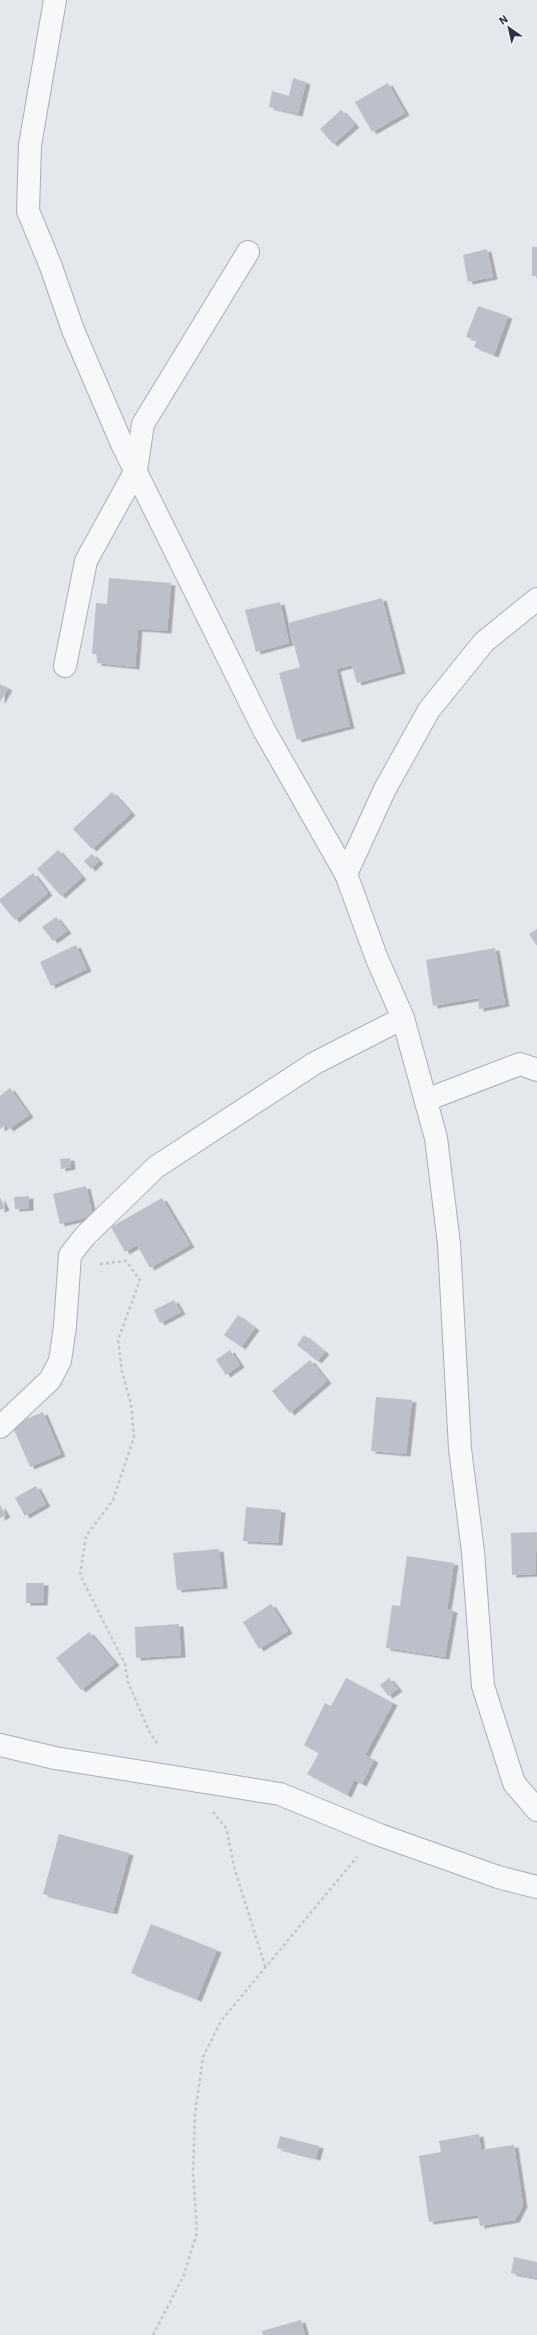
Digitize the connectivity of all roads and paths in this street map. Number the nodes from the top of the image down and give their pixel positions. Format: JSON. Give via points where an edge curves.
{"nodes":[{"id":1,"x":55,"y":0,"type":"edge"},
{"id":2,"x":248,"y":252,"type":"dead end"},
{"id":3,"x":136,"y":470,"type":"junction"},
{"id":4,"x":537,"y":599,"type":"edge"},
{"id":5,"x":65,"y":666,"type":"dead end"},
{"id":6,"x":346,"y":874,"type":"junction"},
{"id":7,"x":403,"y":1018,"type":"junction"},
{"id":8,"x":537,"y":1070,"type":"edge"},
{"id":9,"x":426,"y":1100,"type":"junction"},
{"id":10,"x":68,"y":1269,"type":"junction"},
{"id":11,"x":0,"y":1427,"type":"edge"},
{"id":12,"x":0,"y":1745,"type":"edge"},
{"id":13,"x":179,"y":1777,"type":"junction"},
{"id":14,"x":211,"y":1810,"type":"dead end"},
{"id":15,"x":537,"y":1810,"type":"edge"},
{"id":16,"x":376,"y":1834,"type":"junction"},
{"id":17,"x":537,"y":1887,"type":"edge"},
{"id":18,"x":266,"y":1969,"type":"junction"},
{"id":19,"x":153,"y":2335,"type":"edge"}],
"edges":[{"from":1,"to":3,"type":"street","via":[[30,145],[28,211],[73,330]]},
{"from":2,"to":3,"type":"street","via":[[143,424]]},
{"from":3,"to":5,"type":"street","via":[[86,561]]},
{"from":3,"to":6,"type":"street","via":[[264,730]]},
{"from":4,"to":6,"type":"street","via":[[484,642],[429,710],[384,789]]},
{"from":6,"to":7,"type":"street","via":[[377,959]]},
{"from":7,"to":9,"type":"street"},
{"from":7,"to":10,"type":"street","via":[[315,1064],[156,1167],[85,1236],[70,1255]]},
{"from":8,"to":9,"type":"street","via":[[520,1064]]},
{"from":9,"to":15,"type":"street","via":[[436,1138],[449,1244],[460,1449],[473,1552],[483,1686],[514,1783]]},
{"from":10,"to":11,"type":"street","via":[[60,1361],[50,1380]]},
{"from":10,"to":13,"type":"path","via":[[126,1261],[140,1280],[118,1340],[131,1404],[134,1437],[113,1500],[86,1536],[80,1575],[125,1664],[128,1682],[148,1729]]},
{"from":12,"to":13,"type":"street","via":[[55,1758]]},
{"from":13,"to":16,"type":"street","via":[[280,1794]]},
{"from":14,"to":18,"type":"path","via":[[226,1828],[235,1870]]},
{"from":16,"to":17,"type":"street","via":[[498,1877]]},
{"from":16,"to":18,"type":"path"},
{"from":18,"to":19,"type":"path","via":[[221,2021],[203,2057],[195,2114],[193,2173],[197,2232],[184,2275]]}]}
